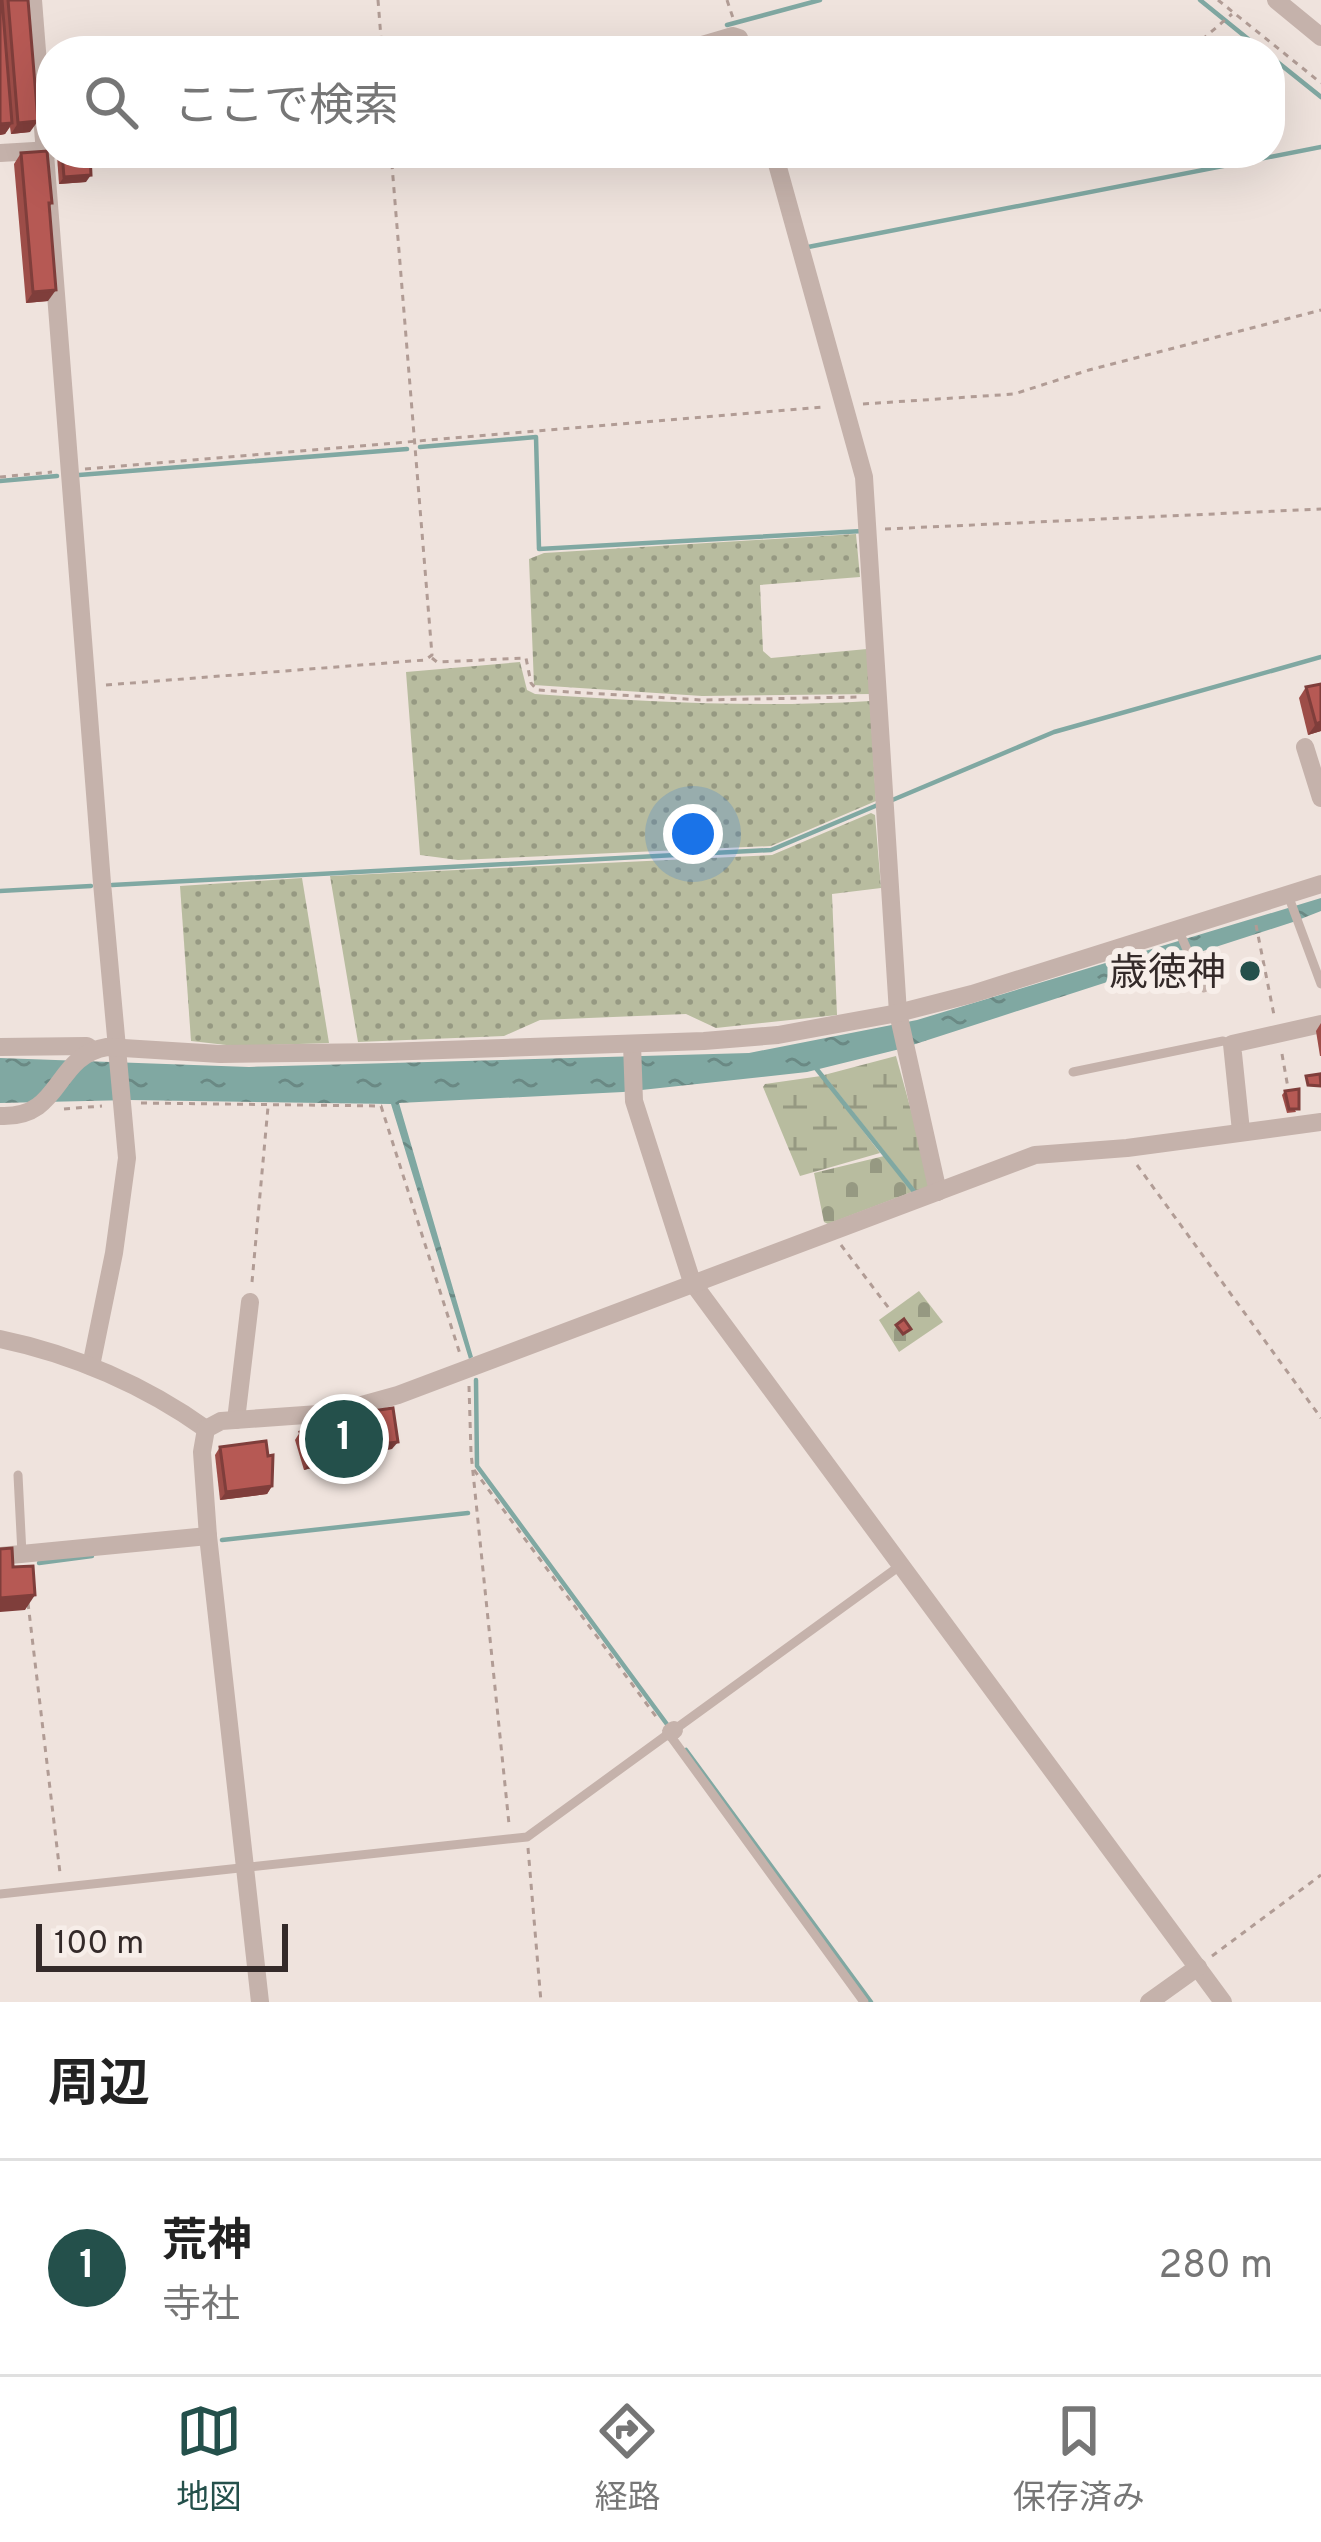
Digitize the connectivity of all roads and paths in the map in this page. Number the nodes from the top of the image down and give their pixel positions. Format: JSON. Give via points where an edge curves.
{"nodes":[{"id":1,"x":33,"y":0,"type":"edge"},
{"id":2,"x":378,"y":0,"type":"edge"},
{"id":3,"x":1218,"y":0,"type":"edge"},
{"id":4,"x":1276,"y":0,"type":"edge"},
{"id":5,"x":1234,"y":13,"type":"junction"},
{"id":6,"x":37,"y":36,"type":"edge"},
{"id":7,"x":381,"y":36,"type":"edge"},
{"id":8,"x":1206,"y":36,"type":"edge"},
{"id":9,"x":1263,"y":36,"type":"edge"},
{"id":10,"x":1321,"y":38,"type":"edge"},
{"id":11,"x":1285,"y":54,"type":"edge"},
{"id":12,"x":1321,"y":83,"type":"edge"},
{"id":13,"x":36,"y":151,"type":"edge"},
{"id":14,"x":0,"y":153,"type":"edge"},
{"id":15,"x":50,"y":168,"type":"edge"},
{"id":16,"x":392,"y":168,"type":"edge"},
{"id":17,"x":778,"y":168,"type":"edge"},
{"id":18,"x":1321,"y":310,"type":"edge"},
{"id":19,"x":847,"y":406,"type":"junction"},
{"id":20,"x":415,"y":442,"type":"junction"},
{"id":21,"x":70,"y":470,"type":"junction"},
{"id":22,"x":0,"y":477,"type":"edge"},
{"id":23,"x":1321,"y":509,"type":"edge"},
{"id":24,"x":868,"y":530,"type":"junction"},
{"id":25,"x":430,"y":657,"type":"junction"},
{"id":26,"x":87,"y":686,"type":"junction"},
{"id":27,"x":880,"y":696,"type":"junction"},
{"id":28,"x":1305,"y":748,"type":"dead end"},
{"id":29,"x":1321,"y":798,"type":"edge"},
{"id":30,"x":1321,"y":884,"type":"edge"},
{"id":31,"x":1289,"y":898,"type":"junction"},
{"id":32,"x":1254,"y":914,"type":"dead end"},
{"id":33,"x":1180,"y":933,"type":"junction"},
{"id":34,"x":1113,"y":954,"type":"junction"},
{"id":35,"x":1120,"y":980,"type":"dead end"},
{"id":36,"x":1321,"y":984,"type":"edge"},
{"id":37,"x":1204,"y":988,"type":"dead end"},
{"id":38,"x":898,"y":1017,"type":"junction"},
{"id":39,"x":1321,"y":1024,"type":"edge"},
{"id":40,"x":1278,"y":1034,"type":"junction"},
{"id":41,"x":1232,"y":1044,"type":"junction"},
{"id":42,"x":0,"y":1047,"type":"edge"},
{"id":43,"x":632,"y":1048,"type":"junction"},
{"id":44,"x":88,"y":1052,"type":"junction"},
{"id":45,"x":119,"y":1052,"type":"junction"},
{"id":46,"x":1073,"y":1072,"type":"dead end"},
{"id":47,"x":1288,"y":1088,"type":"edge"},
{"id":48,"x":124,"y":1103,"type":"junction"},
{"id":49,"x":268,"y":1105,"type":"junction"},
{"id":50,"x":40,"y":1107,"type":"junction"},
{"id":51,"x":0,"y":1116,"type":"edge"},
{"id":52,"x":1321,"y":1122,"type":"edge"},
{"id":53,"x":1241,"y":1131,"type":"junction"},
{"id":54,"x":1127,"y":1148,"type":"junction"},
{"id":55,"x":938,"y":1192,"type":"junction"},
{"id":56,"x":830,"y":1230,"type":"junction"},
{"id":57,"x":692,"y":1282,"type":"junction"},
{"id":58,"x":250,"y":1302,"type":"joint"},
{"id":59,"x":891,"y":1311,"type":"dead end"},
{"id":60,"x":0,"y":1339,"type":"edge"},
{"id":61,"x":466,"y":1365,"type":"junction"},
{"id":62,"x":91,"y":1366,"type":"junction"},
{"id":63,"x":1321,"y":1418,"type":"edge"},
{"id":64,"x":236,"y":1420,"type":"junction"},
{"id":65,"x":206,"y":1429,"type":"junction"},
{"id":66,"x":472,"y":1468,"type":"junction"},
{"id":67,"x":18,"y":1475,"type":"dead end"},
{"id":68,"x":208,"y":1536,"type":"junction"},
{"id":69,"x":22,"y":1554,"type":"junction"},
{"id":70,"x":0,"y":1556,"type":"edge"},
{"id":71,"x":901,"y":1565,"type":"junction"},
{"id":72,"x":28,"y":1602,"type":"edge"},
{"id":73,"x":671,"y":1732,"type":"junction"},
{"id":74,"x":527,"y":1837,"type":"junction"},
{"id":75,"x":510,"y":1838,"type":"junction"},
{"id":76,"x":244,"y":1866,"type":"junction"},
{"id":77,"x":1321,"y":1875,"type":"edge"},
{"id":78,"x":61,"y":1887,"type":"junction"},
{"id":79,"x":0,"y":1894,"type":"edge"},
{"id":80,"x":1198,"y":1966,"type":"junction"},
{"id":81,"x":260,"y":2002,"type":"edge"},
{"id":82,"x":541,"y":2002,"type":"edge"},
{"id":83,"x":864,"y":2002,"type":"edge"},
{"id":84,"x":1149,"y":2002,"type":"edge"},
{"id":85,"x":1223,"y":2002,"type":"edge"}],
"edges":[{"from":1,"to":6,"type":"street"},
{"from":2,"to":7,"type":"path"},
{"from":3,"to":5,"type":"path"},
{"from":4,"to":10,"type":"street"},
{"from":5,"to":8,"type":"path"},
{"from":5,"to":9,"type":"path"},
{"from":11,"to":12,"type":"path"},
{"from":13,"to":14,"type":"street"},
{"from":15,"to":21,"type":"street"},
{"from":16,"to":20,"type":"path"},
{"from":17,"to":19,"type":"street"},
{"from":18,"to":19,"type":"path","via":[[1014,394]]},
{"from":19,"to":20,"type":"path"},
{"from":19,"to":24,"type":"street"},
{"from":20,"to":21,"type":"path"},
{"from":20,"to":25,"type":"path"},
{"from":21,"to":22,"type":"path"},
{"from":21,"to":26,"type":"street"},
{"from":23,"to":24,"type":"path"},
{"from":24,"to":27,"type":"street"},
{"from":25,"to":26,"type":"path"},
{"from":25,"to":27,"type":"path","via":[[526,658],[537,690],[702,700]]},
{"from":26,"to":45,"type":"street"},
{"from":27,"to":38,"type":"street"},
{"from":28,"to":29,"type":"street"},
{"from":30,"to":31,"type":"street"},
{"from":31,"to":33,"type":"street"},
{"from":31,"to":36,"type":"lane"},
{"from":32,"to":40,"type":"path"},
{"from":33,"to":34,"type":"street"},
{"from":33,"to":37,"type":"lane"},
{"from":34,"to":35,"type":"lane"},
{"from":34,"to":38,"type":"street"},
{"from":38,"to":43,"type":"street"},
{"from":38,"to":55,"type":"street"},
{"from":39,"to":40,"type":"street"},
{"from":40,"to":41,"type":"street"},
{"from":40,"to":47,"type":"path"},
{"from":41,"to":46,"type":"lane"},
{"from":41,"to":53,"type":"street"},
{"from":42,"to":44,"type":"street"},
{"from":43,"to":45,"type":"street"},
{"from":43,"to":57,"type":"street","via":[[634,1092]]},
{"from":44,"to":45,"type":"street"},
{"from":44,"to":50,"type":"street"},
{"from":45,"to":48,"type":"street"},
{"from":48,"to":49,"type":"path"},
{"from":48,"to":50,"type":"path"},
{"from":48,"to":62,"type":"street","via":[[128,1158]]},
{"from":49,"to":58,"type":"path"},
{"from":49,"to":61,"type":"path","via":[[383,1108]]},
{"from":50,"to":51,"type":"street"},
{"from":52,"to":53,"type":"street"},
{"from":53,"to":54,"type":"street"},
{"from":54,"to":55,"type":"street","via":[[1035,1155]]},
{"from":54,"to":63,"type":"path"},
{"from":55,"to":56,"type":"street"},
{"from":56,"to":57,"type":"street"},
{"from":56,"to":59,"type":"path"},
{"from":57,"to":61,"type":"street"},
{"from":57,"to":71,"type":"street"},
{"from":58,"to":64,"type":"street"},
{"from":60,"to":62,"type":"street"},
{"from":61,"to":64,"type":"street","via":[[334,1413]]},
{"from":61,"to":66,"type":"path"},
{"from":62,"to":65,"type":"street"},
{"from":64,"to":65,"type":"street"},
{"from":65,"to":68,"type":"street"},
{"from":66,"to":73,"type":"path"},
{"from":66,"to":75,"type":"path"},
{"from":67,"to":69,"type":"lane"},
{"from":68,"to":69,"type":"street"},
{"from":68,"to":76,"type":"street"},
{"from":69,"to":70,"type":"street"},
{"from":71,"to":73,"type":"lane"},
{"from":71,"to":80,"type":"street"},
{"from":72,"to":78,"type":"path"},
{"from":73,"to":74,"type":"lane"},
{"from":73,"to":83,"type":"lane"},
{"from":74,"to":75,"type":"lane"},
{"from":74,"to":82,"type":"path"},
{"from":75,"to":76,"type":"lane"},
{"from":76,"to":78,"type":"lane"},
{"from":76,"to":81,"type":"street"},
{"from":77,"to":80,"type":"path"},
{"from":78,"to":79,"type":"lane"},
{"from":80,"to":84,"type":"street"},
{"from":80,"to":85,"type":"street"}]}
